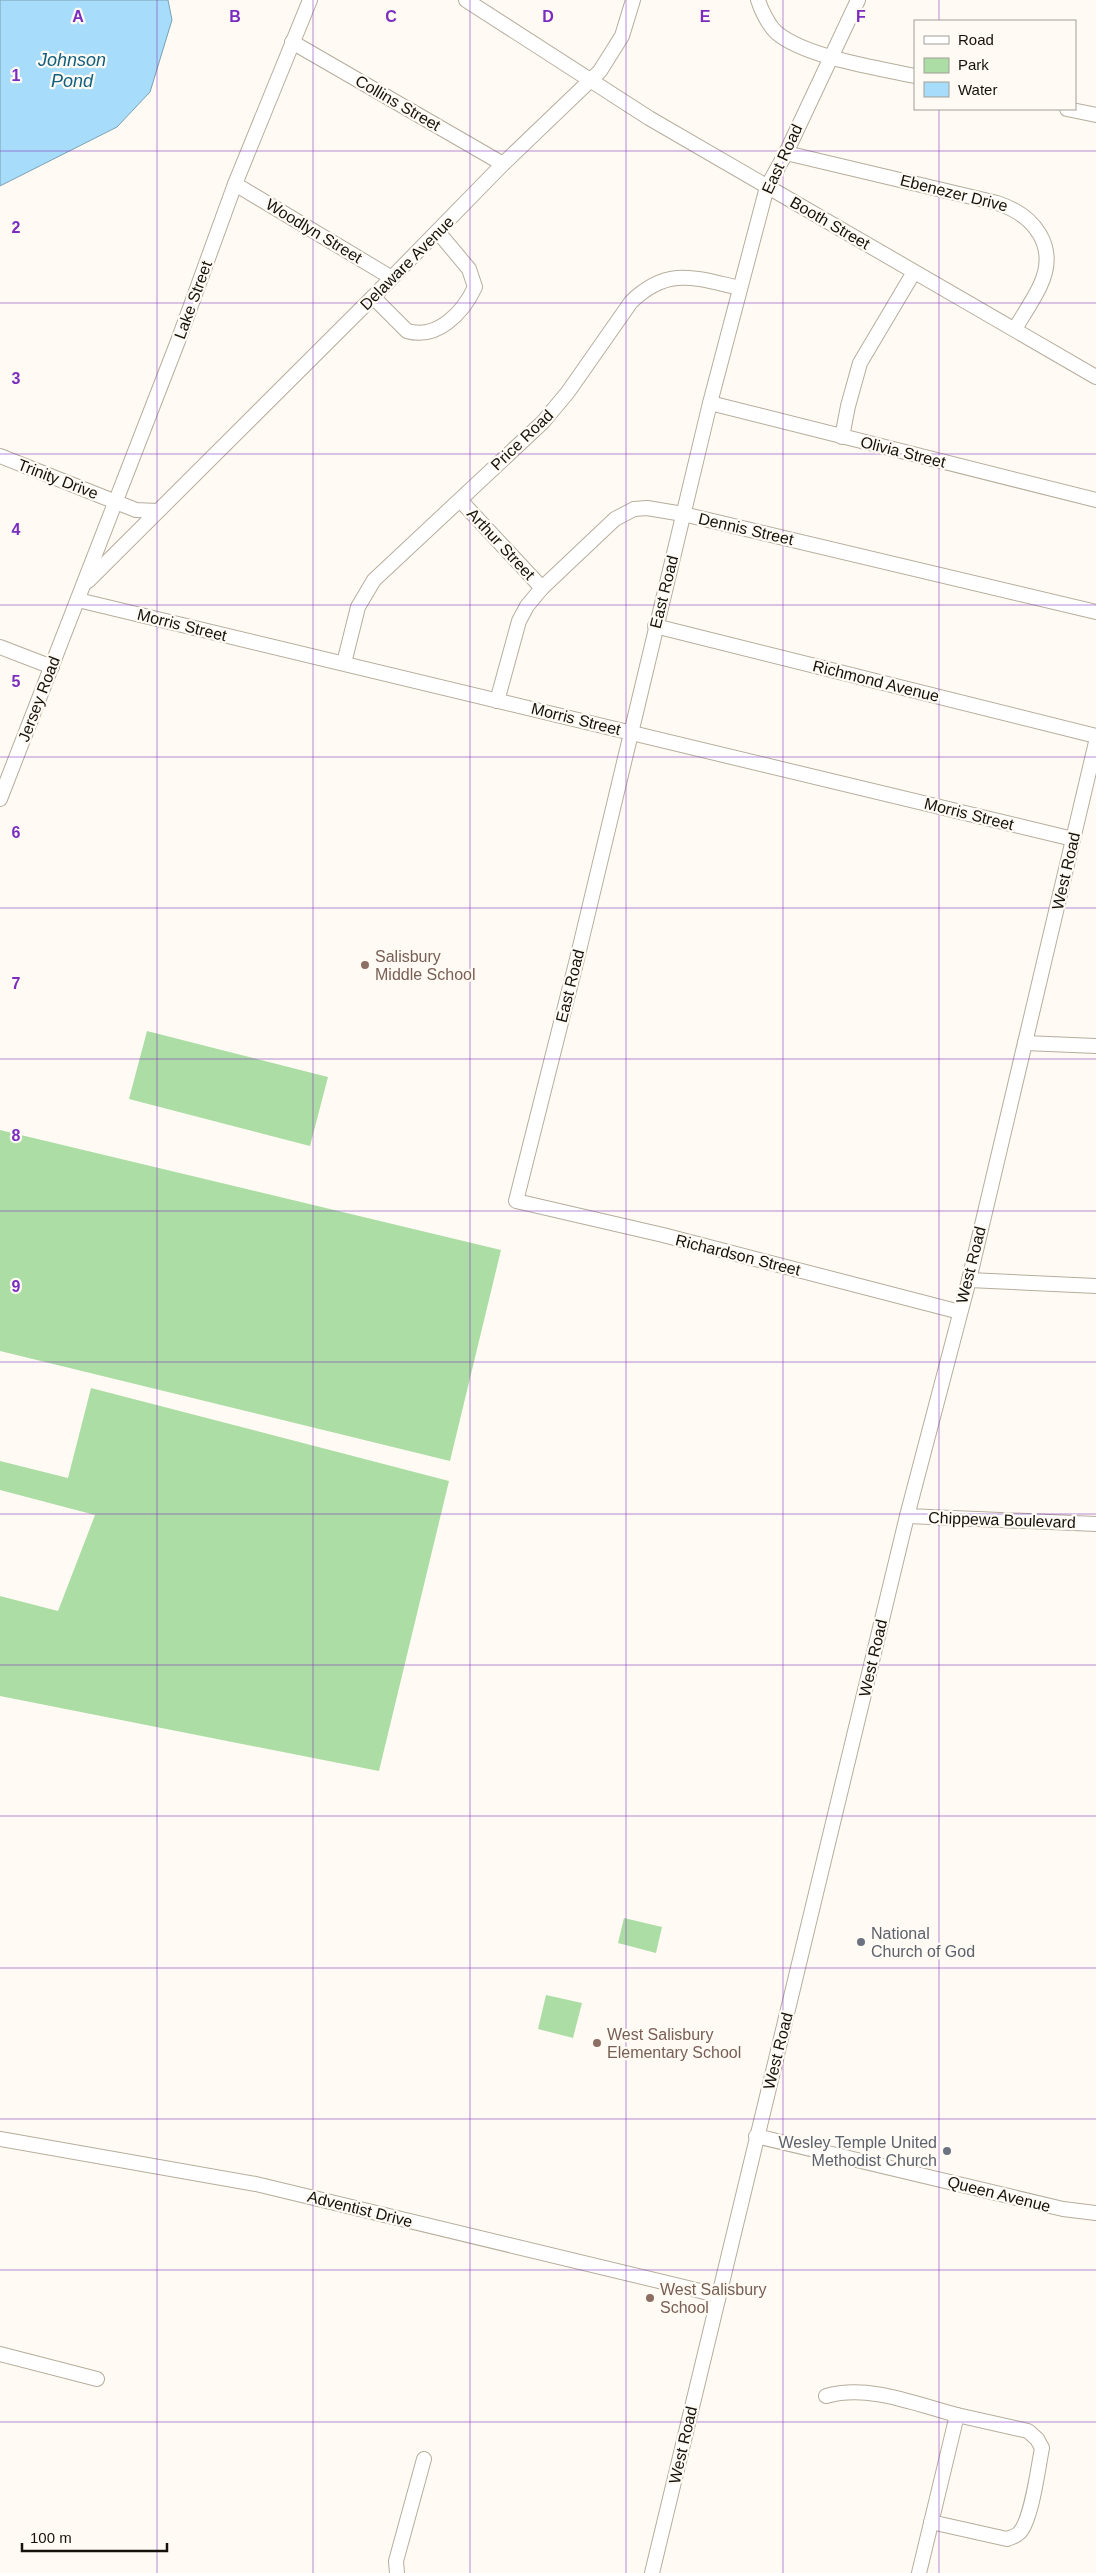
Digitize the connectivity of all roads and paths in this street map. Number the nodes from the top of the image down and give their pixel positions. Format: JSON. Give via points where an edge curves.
{"nodes":[{"id":1,"x":310,"y":0,"type":"edge"},
{"id":2,"x":466,"y":0,"type":"edge"},
{"id":3,"x":633,"y":0,"type":"edge"},
{"id":4,"x":758,"y":0,"type":"edge"},
{"id":5,"x":858,"y":0,"type":"edge"},
{"id":6,"x":292,"y":42,"type":"junction"},
{"id":7,"x":831,"y":56,"type":"junction"},
{"id":8,"x":914,"y":76,"type":"edge"},
{"id":9,"x":590,"y":80,"type":"junction"},
{"id":10,"x":1072,"y":110,"type":"edge"},
{"id":11,"x":1096,"y":115,"type":"edge"},
{"id":12,"x":786,"y":152,"type":"junction"},
{"id":13,"x":503,"y":164,"type":"junction"},
{"id":14,"x":236,"y":184,"type":"junction"},
{"id":15,"x":767,"y":187,"type":"junction"},
{"id":16,"x":438,"y":232,"type":"junction"},
{"id":17,"x":914,"y":272,"type":"junction"},
{"id":18,"x":392,"y":278,"type":"junction"},
{"id":19,"x":740,"y":288,"type":"junction"},
{"id":20,"x":373,"y":297,"type":"junction"},
{"id":21,"x":1015,"y":329,"type":"junction"},
{"id":22,"x":1096,"y":377,"type":"edge"},
{"id":23,"x":710,"y":403,"type":"junction"},
{"id":24,"x":842,"y":437,"type":"junction"},
{"id":25,"x":0,"y":456,"type":"edge"},
{"id":26,"x":460,"y":500,"type":"junction"},
{"id":27,"x":1096,"y":500,"type":"edge"},
{"id":28,"x":115,"y":501,"type":"junction"},
{"id":29,"x":157,"y":511,"type":"junction"},
{"id":30,"x":683,"y":514,"type":"junction"},
{"id":31,"x":84,"y":585,"type":"junction"},
{"id":32,"x":542,"y":588,"type":"junction"},
{"id":33,"x":78,"y":600,"type":"junction"},
{"id":34,"x":1096,"y":612,"type":"edge"},
{"id":35,"x":656,"y":626,"type":"junction"},
{"id":36,"x":0,"y":647,"type":"edge"},
{"id":37,"x":344,"y":664,"type":"junction"},
{"id":38,"x":52,"y":667,"type":"junction"},
{"id":39,"x":498,"y":700,"type":"junction"},
{"id":40,"x":631,"y":733,"type":"junction"},
{"id":41,"x":1096,"y":736,"type":"edge"},
{"id":42,"x":1096,"y":742,"type":"edge"},
{"id":43,"x":0,"y":799,"type":"edge"},
{"id":44,"x":1073,"y":839,"type":"junction"},
{"id":45,"x":1025,"y":1043,"type":"junction"},
{"id":46,"x":1096,"y":1046,"type":"edge"},
{"id":47,"x":516,"y":1201,"type":"joint"},
{"id":48,"x":969,"y":1280,"type":"junction"},
{"id":49,"x":1096,"y":1286,"type":"edge"},
{"id":50,"x":960,"y":1312,"type":"junction"},
{"id":51,"x":907,"y":1516,"type":"junction"},
{"id":52,"x":1096,"y":1524,"type":"edge"},
{"id":53,"x":756,"y":2136,"type":"junction"},
{"id":54,"x":0,"y":2139,"type":"edge"},
{"id":55,"x":1096,"y":2213,"type":"edge"},
{"id":56,"x":717,"y":2295,"type":"junction"},
{"id":57,"x":0,"y":2354,"type":"edge"},
{"id":58,"x":97,"y":2378,"type":"dead end"},
{"id":59,"x":826,"y":2396,"type":"dead end"},
{"id":60,"x":957,"y":2415,"type":"junction"},
{"id":61,"x":424,"y":2459,"type":"dead end"},
{"id":62,"x":931,"y":2522,"type":"junction"},
{"id":63,"x":397,"y":2573,"type":"edge"},
{"id":64,"x":652,"y":2573,"type":"edge"},
{"id":65,"x":919,"y":2573,"type":"edge"}],
"edges":[{"from":1,"to":6,"type":"street","name":"Lake Street"},
{"from":2,"to":9,"type":"street","name":"Booth Street"},
{"from":3,"to":9,"type":"street","name":"Delaware Avenue","via":[[622,36],[612,55]]},
{"from":4,"to":7,"type":"street","via":[[775,32],[794,44]]},
{"from":5,"to":7,"type":"street","name":"East Road"},
{"from":6,"to":13,"type":"street","name":"Collins Street"},
{"from":6,"to":14,"type":"street","name":"Lake Street"},
{"from":7,"to":8,"type":"street"},
{"from":7,"to":12,"type":"street","name":"East Road"},
{"from":9,"to":13,"type":"street","name":"Delaware Avenue"},
{"from":9,"to":15,"type":"street","name":"Booth Street"},
{"from":10,"to":11,"type":"street"},
{"from":12,"to":15,"type":"street","name":"East Road"},
{"from":12,"to":21,"type":"street","name":"Ebenezer Drive","via":[[997,203],[1026,217],[1040,234],[1044,246],[1044,273],[1041,285]]},
{"from":13,"to":16,"type":"street","name":"Delaware Avenue"},
{"from":14,"to":18,"type":"street","name":"Woodlyn Street"},
{"from":14,"to":28,"type":"street","name":"Lake Street"},
{"from":15,"to":17,"type":"street","name":"Booth Street"},
{"from":15,"to":19,"type":"street","name":"East Road"},
{"from":16,"to":18,"type":"street","name":"Delaware Avenue"},
{"from":16,"to":20,"type":"street","via":[[468,269],[475,287],[451,318],[439,330],[414,333],[407,331]]},
{"from":17,"to":21,"type":"street","name":"Booth Street"},
{"from":17,"to":24,"type":"street","via":[[860,363]]},
{"from":18,"to":20,"type":"street","name":"Delaware Avenue"},
{"from":19,"to":23,"type":"street","name":"East Road"},
{"from":19,"to":26,"type":"street","name":"Price Road","via":[[678,278],[661,280],[643,290],[631,302],[555,409]]},
{"from":20,"to":29,"type":"street","name":"Delaware Avenue"},
{"from":21,"to":22,"type":"street","name":"Booth Street"},
{"from":23,"to":24,"type":"street","name":"Olivia Street"},
{"from":23,"to":30,"type":"street","name":"East Road"},
{"from":24,"to":27,"type":"street","name":"Olivia Street"},
{"from":25,"to":28,"type":"street","name":"Trinity Drive"},
{"from":26,"to":32,"type":"street","name":"Arthur Street"},
{"from":26,"to":37,"type":"street","name":"Price Road","via":[[388,565],[366,591],[353,622]]},
{"from":28,"to":29,"type":"street","via":[[136,510]]},
{"from":28,"to":31,"type":"street","name":"Lake Street"},
{"from":29,"to":31,"type":"street","name":"Delaware Avenue"},
{"from":30,"to":32,"type":"street","name":"Dennis Street","via":[[634,509],[615,519]]},
{"from":30,"to":34,"type":"street","name":"Dennis Street"},
{"from":30,"to":35,"type":"street","name":"East Road"},
{"from":31,"to":33,"type":"street","name":"Lake Street"},
{"from":32,"to":39,"type":"street","name":"Dennis Street","via":[[519,621]]},
{"from":33,"to":37,"type":"street","name":"Morris Street"},
{"from":33,"to":38,"type":"street","name":"Jersey Road"},
{"from":35,"to":40,"type":"street","name":"East Road"},
{"from":35,"to":41,"type":"street","name":"Richmond Avenue"},
{"from":36,"to":38,"type":"street"},
{"from":37,"to":39,"type":"street","name":"Morris Street"},
{"from":38,"to":43,"type":"street","name":"Jersey Road"},
{"from":39,"to":40,"type":"street","name":"Morris Street"},
{"from":40,"to":44,"type":"street","name":"Morris Street"},
{"from":40,"to":47,"type":"street","name":"East Road"},
{"from":42,"to":44,"type":"street","name":"West Road"},
{"from":44,"to":45,"type":"street","name":"West Road"},
{"from":45,"to":46,"type":"street"},
{"from":45,"to":48,"type":"street","name":"West Road"},
{"from":47,"to":50,"type":"street","name":"Richardson Street"},
{"from":48,"to":49,"type":"street"},
{"from":48,"to":50,"type":"street","name":"West Road"},
{"from":50,"to":51,"type":"street","name":"West Road"},
{"from":51,"to":52,"type":"street","name":"Chippewa Boulevard"},
{"from":51,"to":53,"type":"street","name":"West Road"},
{"from":53,"to":55,"type":"street","name":"Queen Avenue","via":[[1063,2209]]},
{"from":53,"to":56,"type":"street","name":"West Road"},
{"from":54,"to":56,"type":"street","name":"Adventist Drive","via":[[256,2184]]},
{"from":56,"to":64,"type":"street","name":"West Road"},
{"from":57,"to":58,"type":"street"},
{"from":59,"to":60,"type":"street","via":[[844,2391],[872,2393]]},
{"from":60,"to":62,"type":"street"},
{"from":60,"to":62,"type":"street","via":[[1028,2431],[1037,2439],[1042,2448],[1027,2519],[1016,2536],[1007,2539]]},
{"from":61,"to":63,"type":"street","via":[[396,2561]]},
{"from":62,"to":65,"type":"street"}]}
